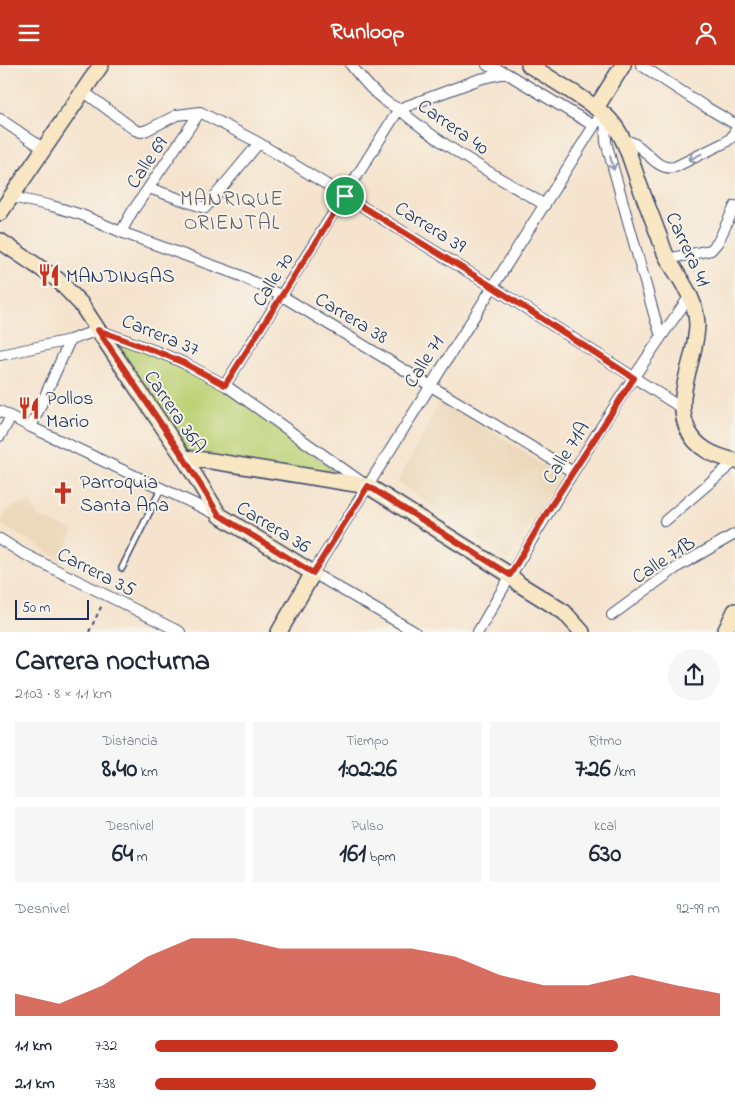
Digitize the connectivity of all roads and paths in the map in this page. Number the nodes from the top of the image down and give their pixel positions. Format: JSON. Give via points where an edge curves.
{"nodes":[{"id":1,"x":101,"y":65,"type":"edge"},
{"id":2,"x":351,"y":65,"type":"edge"},
{"id":3,"x":487,"y":65,"type":"edge"},
{"id":4,"x":529,"y":65,"type":"edge"},
{"id":5,"x":623,"y":65,"type":"edge"},
{"id":6,"x":641,"y":65,"type":"edge"},
{"id":7,"x":509,"y":69,"type":"edge"},
{"id":8,"x":83,"y":91,"type":"junction"},
{"id":9,"x":399,"y":109,"type":"junction"},
{"id":10,"x":200,"y":112,"type":"junction"},
{"id":11,"x":601,"y":112,"type":"junction"},
{"id":12,"x":0,"y":119,"type":"edge"},
{"id":13,"x":735,"y":124,"type":"edge"},
{"id":14,"x":594,"y":126,"type":"junction"},
{"id":15,"x":735,"y":131,"type":"edge"},
{"id":16,"x":624,"y":140,"type":"junction"},
{"id":17,"x":258,"y":143,"type":"junction"},
{"id":18,"x":44,"y":149,"type":"junction"},
{"id":19,"x":149,"y":188,"type":"junction"},
{"id":20,"x":345,"y":196,"type":"junction"},
{"id":21,"x":12,"y":197,"type":"junction"},
{"id":22,"x":545,"y":205,"type":"junction"},
{"id":23,"x":735,"y":206,"type":"edge"},
{"id":24,"x":0,"y":213,"type":"edge"},
{"id":25,"x":121,"y":232,"type":"junction"},
{"id":26,"x":0,"y":241,"type":"edge"},
{"id":27,"x":667,"y":259,"type":"junction"},
{"id":28,"x":493,"y":287,"type":"junction"},
{"id":29,"x":282,"y":296,"type":"junction"},
{"id":30,"x":690,"y":296,"type":"junction"},
{"id":31,"x":98,"y":330,"type":"junction"},
{"id":32,"x":661,"y":336,"type":"junction"},
{"id":33,"x":70,"y":340,"type":"junction"},
{"id":34,"x":0,"y":355,"type":"edge"},
{"id":35,"x":634,"y":378,"type":"junction"},
{"id":36,"x":225,"y":385,"type":"junction"},
{"id":37,"x":431,"y":385,"type":"junction"},
{"id":38,"x":683,"y":409,"type":"junction"},
{"id":39,"x":0,"y":411,"type":"edge"},
{"id":40,"x":11,"y":417,"type":"junction"},
{"id":41,"x":31,"y":427,"type":"junction"},
{"id":42,"x":0,"y":437,"type":"edge"},
{"id":43,"x":184,"y":458,"type":"junction"},
{"id":44,"x":735,"y":461,"type":"edge"},
{"id":45,"x":573,"y":472,"type":"junction"},
{"id":46,"x":368,"y":486,"type":"junction"},
{"id":47,"x":161,"y":489,"type":"junction"},
{"id":48,"x":219,"y":515,"type":"junction"},
{"id":49,"x":665,"y":521,"type":"dead end"},
{"id":50,"x":735,"y":534,"type":"edge"},
{"id":51,"x":0,"y":539,"type":"edge"},
{"id":52,"x":122,"y":567,"type":"dead end"},
{"id":53,"x":313,"y":573,"type":"junction"},
{"id":54,"x":510,"y":575,"type":"junction"},
{"id":55,"x":107,"y":595,"type":"junction"},
{"id":56,"x":612,"y":615,"type":"dead end"},
{"id":57,"x":734,"y":615,"type":"edge"},
{"id":58,"x":575,"y":629,"type":"edge"},
{"id":59,"x":89,"y":632,"type":"edge"},
{"id":60,"x":180,"y":632,"type":"edge"},
{"id":61,"x":279,"y":632,"type":"edge"},
{"id":62,"x":415,"y":632,"type":"edge"},
{"id":63,"x":478,"y":632,"type":"edge"},
{"id":64,"x":725,"y":632,"type":"edge"}],
"edges":[{"from":1,"to":8,"type":"street"},
{"from":2,"to":9,"type":"street","name":"Carrera 40","via":[[382,99]]},
{"from":3,"to":7,"type":"street"},
{"from":4,"to":11,"type":"street","name":"Carrera 41"},
{"from":5,"to":11,"type":"street","name":"Calle 71"},
{"from":6,"to":13,"type":"street"},
{"from":7,"to":9,"type":"street"},
{"from":7,"to":14,"type":"street"},
{"from":8,"to":10,"type":"street","via":[[135,130],[147,130],[177,115]]},
{"from":8,"to":18,"type":"street"},
{"from":9,"to":20,"type":"street","name":"Calle 70"},
{"from":9,"to":22,"type":"street","name":"Carrera 40","via":[[474,163]]},
{"from":10,"to":17,"type":"street","name":"Carrera 39"},
{"from":10,"to":19,"type":"street","name":"Calle 69"},
{"from":11,"to":14,"type":"street","name":"Calle 71"},
{"from":11,"to":16,"type":"street","name":"Carrera 41"},
{"from":11,"to":32,"type":"street","one_way":true,"via":[[606,142]]},
{"from":12,"to":18,"type":"street"},
{"from":14,"to":22,"type":"street","name":"Calle 71"},
{"from":15,"to":16,"type":"street","one_way":true,"via":[[726,142],[669,169]]},
{"from":16,"to":27,"type":"street","name":"Carrera 41"},
{"from":17,"to":19,"type":"street","via":[[205,208]]},
{"from":17,"to":20,"type":"street","name":"Carrera 39"},
{"from":18,"to":21,"type":"street"},
{"from":19,"to":25,"type":"street","name":"Calle 69"},
{"from":20,"to":28,"type":"street","name":"Carrera 39"},
{"from":20,"to":29,"type":"street","name":"Calle 70"},
{"from":21,"to":24,"type":"street"},
{"from":21,"to":25,"type":"street","name":"Carrera 38","via":[[82,215]]},
{"from":22,"to":28,"type":"street","name":"Calle 71"},
{"from":23,"to":27,"type":"street","via":[[711,250]]},
{"from":25,"to":29,"type":"street","name":"Carrera 38","via":[[239,275]]},
{"from":26,"to":31,"type":"street","name":"Carrera 37","via":[[58,280],[81,304]]},
{"from":27,"to":30,"type":"street","name":"Carrera 41"},
{"from":28,"to":35,"type":"street","name":"Carrera 39"},
{"from":28,"to":37,"type":"street","name":"Calle 71"},
{"from":29,"to":36,"type":"street","name":"Calle 70"},
{"from":29,"to":37,"type":"street","name":"Carrera 38"},
{"from":30,"to":32,"type":"street","name":"Calle 71A"},
{"from":30,"to":38,"type":"street","name":"Carrera 41","via":[[697,326]]},
{"from":31,"to":33,"type":"street"},
{"from":31,"to":36,"type":"street","name":"Carrera 37","via":[[184,363]]},
{"from":31,"to":43,"type":"street","name":"Carrera 36A"},
{"from":32,"to":35,"type":"street","name":"Calle 71A"},
{"from":33,"to":34,"type":"street"},
{"from":33,"to":41,"type":"street"},
{"from":35,"to":38,"type":"street","name":"Carrera 39"},
{"from":35,"to":45,"type":"street","name":"Calle 71A"},
{"from":36,"to":46,"type":"street","name":"Carrera 37"},
{"from":37,"to":45,"type":"street","name":"Carrera 38"},
{"from":37,"to":46,"type":"street","name":"Calle 71"},
{"from":38,"to":44,"type":"street","via":[[687,428],[697,443],[713,455]]},
{"from":39,"to":40,"type":"street","name":"Carrera 36"},
{"from":40,"to":41,"type":"street","name":"Carrera 36"},
{"from":40,"to":42,"type":"street"},
{"from":41,"to":47,"type":"street","name":"Carrera 36"},
{"from":43,"to":46,"type":"street","name":"Carrera 37"},
{"from":43,"to":48,"type":"street","name":"Carrera 36A"},
{"from":44,"to":49,"type":"street"},
{"from":45,"to":54,"type":"street","name":"Calle 71A"},
{"from":46,"to":53,"type":"street","name":"Calle 71"},
{"from":46,"to":54,"type":"street","name":"Carrera 37"},
{"from":47,"to":48,"type":"street","name":"Carrera 36"},
{"from":47,"to":52,"type":"lane"},
{"from":48,"to":53,"type":"street","name":"Carrera 36"},
{"from":50,"to":56,"type":"street","name":"Calle 71B","via":[[679,566]]},
{"from":51,"to":55,"type":"street","name":"Carrera 35"},
{"from":53,"to":61,"type":"street","name":"Calle 71"},
{"from":53,"to":62,"type":"street","name":"Carrera 36"},
{"from":54,"to":58,"type":"street","name":"Carrera 37","via":[[564,612]]},
{"from":54,"to":63,"type":"street","name":"Calle 71A"},
{"from":55,"to":59,"type":"path"},
{"from":55,"to":60,"type":"street","name":"Carrera 35"},
{"from":57,"to":64,"type":"street"}]}
